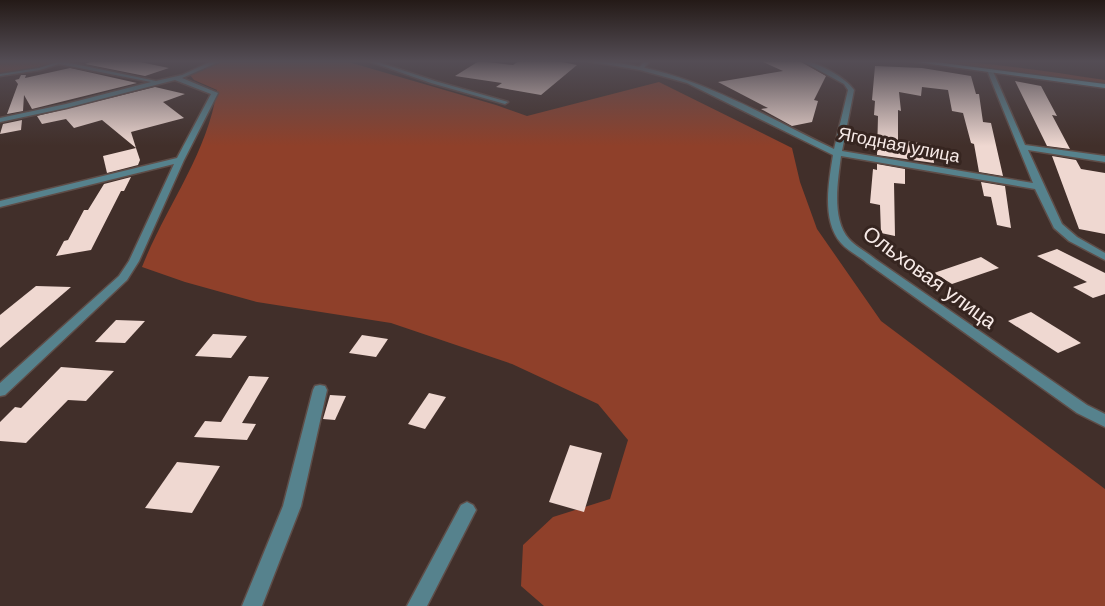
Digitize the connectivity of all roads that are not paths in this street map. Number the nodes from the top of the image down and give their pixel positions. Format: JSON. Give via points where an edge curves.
{"nodes":[{"id":1,"x":129,"y":89,"type":"edge"},
{"id":2,"x":202,"y":89,"type":"edge"},
{"id":3,"x":460,"y":89,"type":"edge"},
{"id":4,"x":706,"y":89,"type":"edge"},
{"id":5,"x":850,"y":89,"type":"edge"},
{"id":6,"x":998,"y":89,"type":"edge"},
{"id":7,"x":505,"y":102,"type":"dead end"},
{"id":8,"x":0,"y":120,"type":"edge"},
{"id":9,"x":1023,"y":147,"type":"junction"},
{"id":10,"x":836,"y":153,"type":"junction"},
{"id":11,"x":1105,"y":159,"type":"edge"},
{"id":12,"x":180,"y":160,"type":"junction"},
{"id":13,"x":1039,"y":187,"type":"junction"},
{"id":14,"x":0,"y":204,"type":"edge"},
{"id":15,"x":1105,"y":257,"type":"edge"},
{"id":16,"x":320,"y":390,"type":"dead end"},
{"id":17,"x":0,"y":391,"type":"edge"},
{"id":18,"x":1105,"y":421,"type":"edge"},
{"id":19,"x":467,"y":510,"type":"dead end"},
{"id":20,"x":252,"y":606,"type":"edge"},
{"id":21,"x":417,"y":606,"type":"edge"}],
"edges":[{"from":1,"to":8,"type":"street"},
{"from":2,"to":12,"type":"street","via":[[215,93]]},
{"from":3,"to":7,"type":"lane"},
{"from":4,"to":10,"type":"street","name":"Ягодная улица"},
{"from":5,"to":10,"type":"street","name":"Ольховая улица"},
{"from":6,"to":9,"type":"street"},
{"from":9,"to":11,"type":"street"},
{"from":9,"to":13,"type":"street"},
{"from":10,"to":13,"type":"street","name":"Ягодная улица"},
{"from":10,"to":18,"type":"street","name":"Ольховая улица","via":[[834,217],[842,237],[1082,409]]},
{"from":12,"to":14,"type":"street"},
{"from":12,"to":17,"type":"street","via":[[123,278]]},
{"from":13,"to":15,"type":"street","via":[[1058,226]]},
{"from":16,"to":20,"type":"street","via":[[292,506]]},
{"from":19,"to":21,"type":"street"}]}
